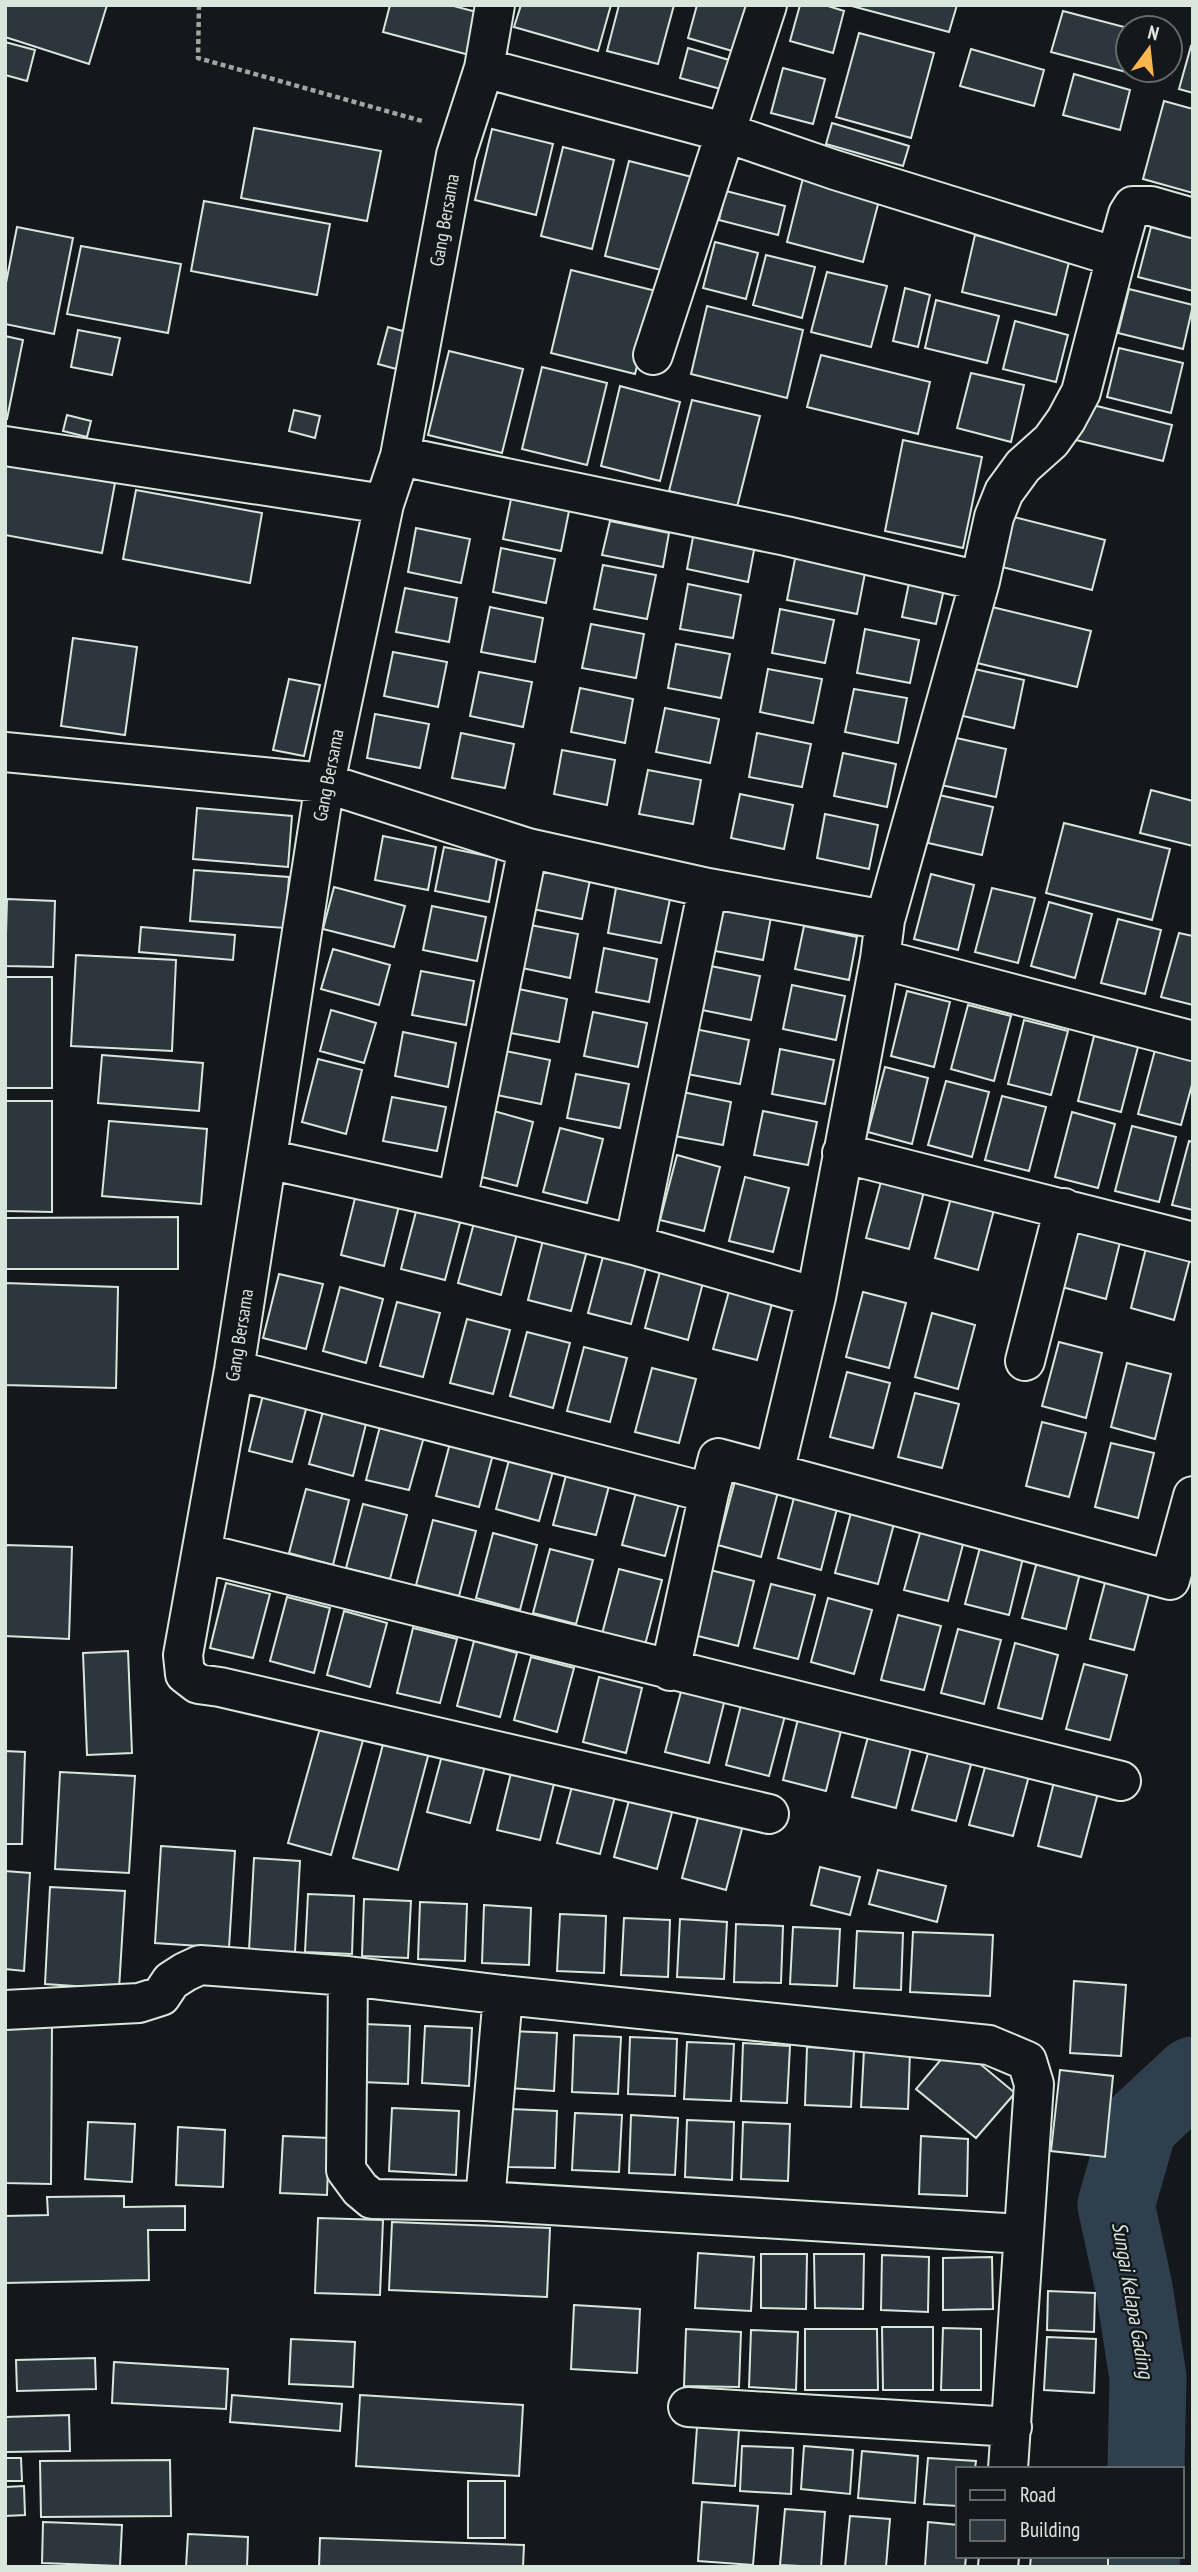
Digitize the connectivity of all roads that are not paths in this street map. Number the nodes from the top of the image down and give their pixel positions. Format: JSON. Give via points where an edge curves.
{"nodes":[{"id":1,"x":495,"y":5,"type":"edge"},
{"id":2,"x":767,"y":5,"type":"edge"},
{"id":3,"x":484,"y":68,"type":"junction"},
{"id":4,"x":724,"y":132,"type":"junction"},
{"id":5,"x":1193,"y":218,"type":"edge"},
{"id":6,"x":1116,"y":257,"type":"junction"},
{"id":7,"x":653,"y":355,"type":"dead end"},
{"id":8,"x":5,"y":446,"type":"edge"},
{"id":9,"x":400,"y":456,"type":"junction"},
{"id":10,"x":384,"y":504,"type":"junction"},
{"id":11,"x":980,"y":581,"type":"junction"},
{"id":12,"x":5,"y":752,"type":"edge"},
{"id":13,"x":325,"y":783,"type":"junction"},
{"id":14,"x":528,"y":848,"type":"junction"},
{"id":15,"x":708,"y":888,"type":"junction"},
{"id":16,"x":885,"y":920,"type":"junction"},
{"id":17,"x":880,"y":959,"type":"junction"},
{"id":18,"x":1193,"y":1041,"type":"edge"},
{"id":19,"x":842,"y":1153,"type":"junction"},
{"id":20,"x":267,"y":1159,"type":"junction"},
{"id":21,"x":457,"y":1200,"type":"junction"},
{"id":22,"x":1064,"y":1208,"type":"junction"},
{"id":23,"x":1193,"y":1242,"type":"edge"},
{"id":24,"x":634,"y":1245,"type":"junction"},
{"id":25,"x":816,"y":1297,"type":"junction"},
{"id":26,"x":1024,"y":1361,"type":"dead end"},
{"id":27,"x":234,"y":1370,"type":"junction"},
{"id":28,"x":774,"y":1473,"type":"junction"},
{"id":29,"x":709,"y":1493,"type":"junction"},
{"id":30,"x":1193,"y":1496,"type":"edge"},
{"id":31,"x":202,"y":1553,"type":"junction"},
{"id":32,"x":670,"y":1671,"type":"junction"},
{"id":33,"x":1121,"y":1781,"type":"dead end"},
{"id":34,"x":769,"y":1814,"type":"dead end"},
{"id":35,"x":348,"y":1976,"type":"junction"},
{"id":36,"x":503,"y":1995,"type":"junction"},
{"id":37,"x":5,"y":2010,"type":"edge"},
{"id":38,"x":485,"y":2202,"type":"junction"},
{"id":39,"x":1022,"y":2235,"type":"junction"},
{"id":40,"x":688,"y":2407,"type":"dead end"},
{"id":41,"x":1012,"y":2427,"type":"junction"},
{"id":42,"x":1008,"y":2467,"type":"edge"}],
"edges":[{"from":1,"to":3,"type":"street","name":"Gang Bersama"},
{"from":2,"to":4,"type":"street"},
{"from":3,"to":4,"type":"street"},
{"from":3,"to":9,"type":"street","name":"Gang Bersama","via":[[456,155]]},
{"from":4,"to":6,"type":"street"},
{"from":4,"to":7,"type":"street"},
{"from":5,"to":6,"type":"street","via":[[1151,205],[1133,206]]},
{"from":6,"to":11,"type":"street","via":[[1081,392],[1051,440],[1004,492]]},
{"from":8,"to":10,"type":"street"},
{"from":9,"to":10,"type":"street","name":"Gang Bersama"},
{"from":9,"to":11,"type":"street"},
{"from":10,"to":13,"type":"street","name":"Gang Bersama"},
{"from":11,"to":16,"type":"street"},
{"from":12,"to":13,"type":"street"},
{"from":13,"to":14,"type":"street"},
{"from":13,"to":20,"type":"street","name":"Gang Bersama"},
{"from":14,"to":15,"type":"street"},
{"from":14,"to":21,"type":"street"},
{"from":15,"to":16,"type":"street"},
{"from":15,"to":24,"type":"street"},
{"from":16,"to":17,"type":"street"},
{"from":17,"to":18,"type":"street"},
{"from":17,"to":19,"type":"street"},
{"from":19,"to":22,"type":"street"},
{"from":19,"to":25,"type":"street"},
{"from":20,"to":21,"type":"street"},
{"from":20,"to":27,"type":"street","name":"Gang Bersama"},
{"from":21,"to":24,"type":"street"},
{"from":22,"to":23,"type":"street"},
{"from":22,"to":26,"type":"street"},
{"from":24,"to":25,"type":"street"},
{"from":25,"to":28,"type":"street"},
{"from":27,"to":29,"type":"street"},
{"from":27,"to":31,"type":"street","name":"Gang Bersama"},
{"from":28,"to":29,"type":"street","via":[[718,1458]]},
{"from":28,"to":30,"type":"street","via":[[1170,1580]]},
{"from":29,"to":32,"type":"street"},
{"from":31,"to":32,"type":"street"},
{"from":31,"to":34,"type":"street","name":"Gang Bersama","via":[[183,1655],[185,1674],[198,1684]]},
{"from":32,"to":33,"type":"street"},
{"from":35,"to":36,"type":"street"},
{"from":35,"to":37,"type":"street","via":[[200,1965],[171,1981],[161,1996],[139,2003]]},
{"from":35,"to":38,"type":"street","via":[[346,2170],[372,2199]]},
{"from":36,"to":38,"type":"street"},
{"from":36,"to":39,"type":"street","via":[[989,2045],[1027,2061],[1034,2084]]},
{"from":38,"to":39,"type":"street"},
{"from":39,"to":41,"type":"street"},
{"from":40,"to":41,"type":"street"},
{"from":41,"to":42,"type":"street"}]}
